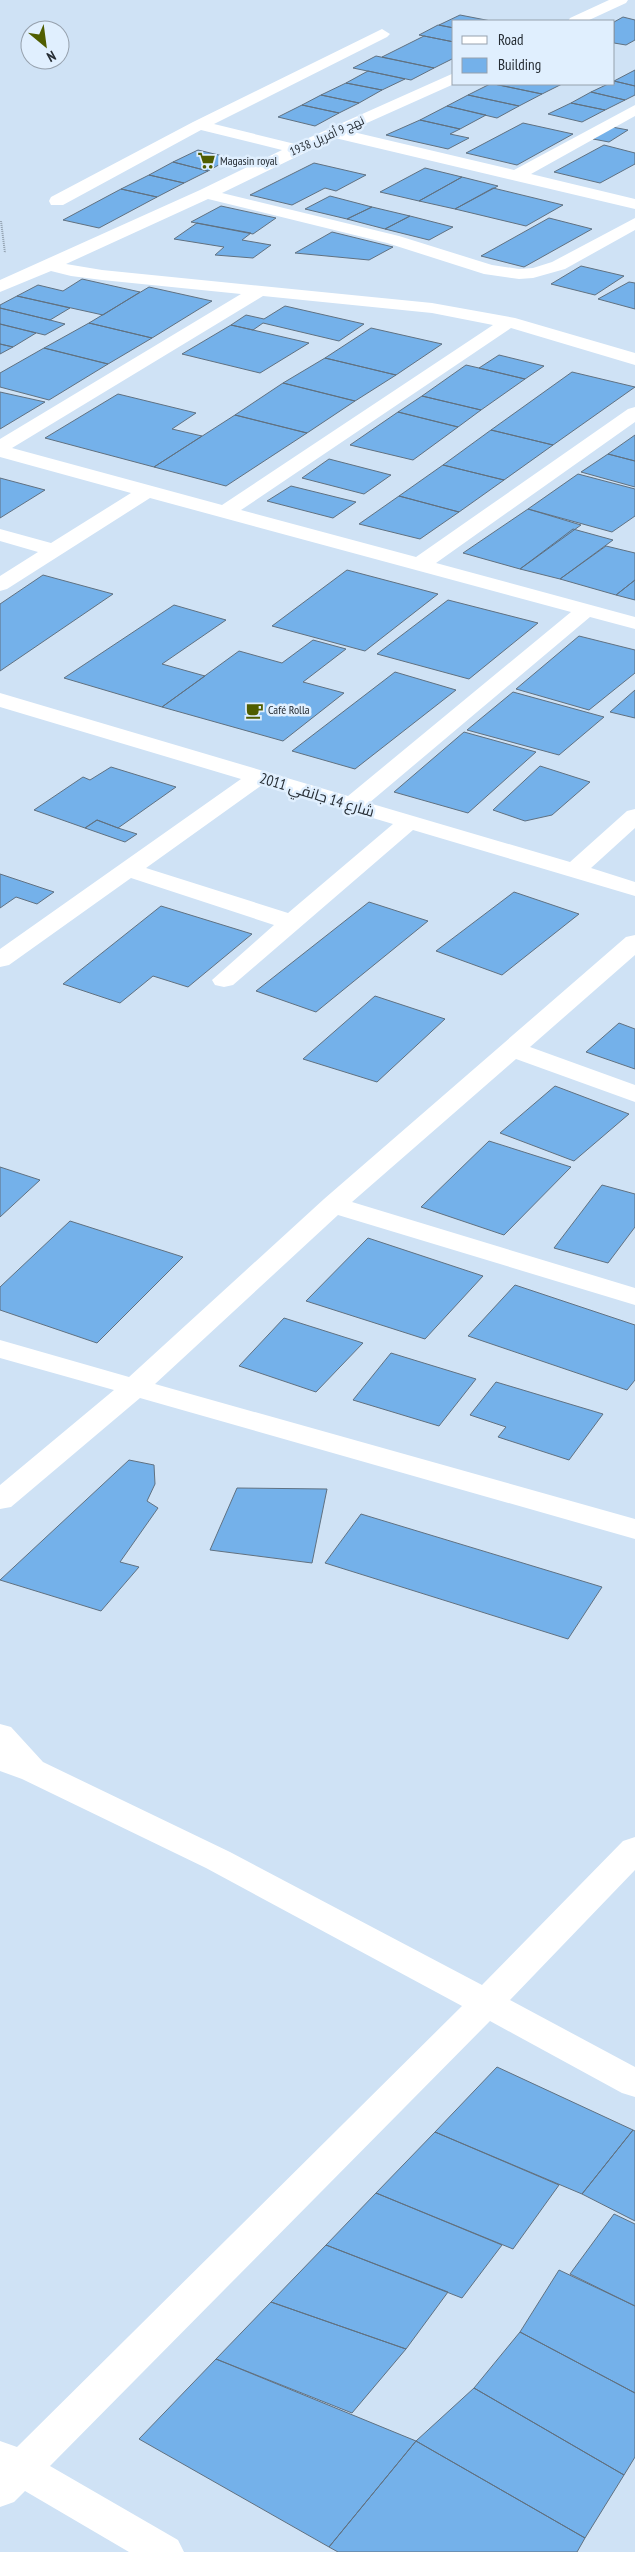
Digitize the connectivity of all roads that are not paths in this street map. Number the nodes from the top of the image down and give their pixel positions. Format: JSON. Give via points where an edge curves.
{"nodes":[{"id":1,"x":618,"y":2,"type":"edge"},
{"id":2,"x":635,"y":8,"type":"edge"},
{"id":3,"x":577,"y":20,"type":"edge"},
{"id":4,"x":382,"y":34,"type":"dead end"},
{"id":5,"x":452,"y":79,"type":"edge"},
{"id":6,"x":635,"y":111,"type":"edge"},
{"id":7,"x":199,"y":125,"type":"junction"},
{"id":8,"x":336,"y":133,"type":"junction"},
{"id":9,"x":298,"y":149,"type":"junction"},
{"id":10,"x":516,"y":176,"type":"junction"},
{"id":11,"x":635,"y":191,"type":"edge"},
{"id":12,"x":206,"y":194,"type":"junction"},
{"id":13,"x":617,"y":200,"type":"junction"},
{"id":14,"x":57,"y":201,"type":"dead end"},
{"id":15,"x":635,"y":204,"type":"edge"},
{"id":16,"x":635,"y":223,"type":"edge"},
{"id":17,"x":57,"y":262,"type":"junction"},
{"id":18,"x":0,"y":287,"type":"edge"},
{"id":19,"x":259,"y":291,"type":"junction"},
{"id":20,"x":509,"y":322,"type":"junction"},
{"id":21,"x":635,"y":358,"type":"edge"},
{"id":22,"x":635,"y":413,"type":"edge"},
{"id":23,"x":0,"y":449,"type":"edge"},
{"id":24,"x":149,"y":490,"type":"junction"},
{"id":25,"x":226,"y":511,"type":"junction"},
{"id":26,"x":0,"y":535,"type":"edge"},
{"id":27,"x":52,"y":550,"type":"junction"},
{"id":28,"x":419,"y":565,"type":"junction"},
{"id":29,"x":0,"y":585,"type":"edge"},
{"id":30,"x":586,"y":610,"type":"junction"},
{"id":31,"x":635,"y":623,"type":"edge"},
{"id":32,"x":0,"y":700,"type":"edge"},
{"id":33,"x":259,"y":777,"type":"junction"},
{"id":34,"x":352,"y":805,"type":"junction"},
{"id":35,"x":635,"y":816,"type":"edge"},
{"id":36,"x":408,"y":822,"type":"junction"},
{"id":37,"x":128,"y":870,"type":"junction"},
{"id":38,"x":575,"y":870,"type":"junction"},
{"id":39,"x":635,"y":889,"type":"edge"},
{"id":40,"x":291,"y":922,"type":"junction"},
{"id":41,"x":635,"y":942,"type":"edge"},
{"id":42,"x":0,"y":960,"type":"edge"},
{"id":43,"x":224,"y":980,"type":"dead end"},
{"id":44,"x":512,"y":1049,"type":"junction"},
{"id":45,"x":635,"y":1094,"type":"edge"},
{"id":46,"x":333,"y":1204,"type":"junction"},
{"id":47,"x":635,"y":1297,"type":"edge"},
{"id":48,"x":0,"y":1349,"type":"edge"},
{"id":49,"x":134,"y":1388,"type":"junction"},
{"id":50,"x":0,"y":1500,"type":"edge"},
{"id":51,"x":635,"y":1529,"type":"edge"},
{"id":52,"x":0,"y":1735,"type":"edge"},
{"id":53,"x":0,"y":1759,"type":"edge"},
{"id":54,"x":33,"y":1771,"type":"junction"},
{"id":55,"x":635,"y":1848,"type":"edge"},
{"id":56,"x":485,"y":2004,"type":"junction"},
{"id":57,"x":635,"y":2083,"type":"edge"},
{"id":58,"x":7,"y":2472,"type":"edge"},
{"id":59,"x":164,"y":2552,"type":"edge"}],
"edges":[{"from":1,"to":2,"type":"street"},
{"from":1,"to":3,"type":"street"},
{"from":4,"to":7,"type":"street"},
{"from":5,"to":8,"type":"street","name":"نهج 9 أفريل 1938"},
{"from":6,"to":10,"type":"street"},
{"from":7,"to":9,"type":"street"},
{"from":7,"to":14,"type":"street"},
{"from":8,"to":9,"type":"street","name":"نهج 9 أفريل 1938"},
{"from":8,"to":10,"type":"street"},
{"from":9,"to":12,"type":"street","name":"نهج 9 أفريل 1938"},
{"from":10,"to":13,"type":"street"},
{"from":11,"to":13,"type":"street"},
{"from":12,"to":16,"type":"street","via":[[331,223],[516,274],[536,273],[558,265]]},
{"from":12,"to":17,"type":"street","name":"نهج 9 أفريل 1938"},
{"from":13,"to":15,"type":"street"},
{"from":17,"to":18,"type":"street","name":"نهج 9 أفريل 1938"},
{"from":17,"to":19,"type":"street","via":[[72,271]]},
{"from":19,"to":20,"type":"street","via":[[432,308]]},
{"from":19,"to":23,"type":"street"},
{"from":20,"to":21,"type":"street"},
{"from":20,"to":25,"type":"street"},
{"from":22,"to":28,"type":"street"},
{"from":23,"to":24,"type":"street"},
{"from":24,"to":25,"type":"street"},
{"from":24,"to":27,"type":"street"},
{"from":25,"to":28,"type":"street"},
{"from":26,"to":27,"type":"street"},
{"from":27,"to":29,"type":"street"},
{"from":28,"to":30,"type":"street"},
{"from":30,"to":31,"type":"street"},
{"from":30,"to":34,"type":"street"},
{"from":32,"to":33,"type":"street","name":"شارع 14 جانفي 2011"},
{"from":33,"to":34,"type":"street","name":"شارع 14 جانفي 2011"},
{"from":33,"to":37,"type":"street"},
{"from":34,"to":36,"type":"street","name":"شارع 14 جانفي 2011"},
{"from":35,"to":38,"type":"street"},
{"from":36,"to":38,"type":"street","name":"شارع 14 جانفي 2011"},
{"from":36,"to":40,"type":"street"},
{"from":37,"to":40,"type":"street"},
{"from":37,"to":42,"type":"street"},
{"from":38,"to":39,"type":"street","name":"شارع 14 جانفي 2011"},
{"from":40,"to":43,"type":"street"},
{"from":41,"to":44,"type":"street"},
{"from":44,"to":45,"type":"street"},
{"from":44,"to":46,"type":"street"},
{"from":46,"to":47,"type":"street"},
{"from":46,"to":49,"type":"street"},
{"from":48,"to":49,"type":"street"},
{"from":49,"to":50,"type":"street"},
{"from":49,"to":51,"type":"street"},
{"from":52,"to":54,"type":"street"},
{"from":53,"to":54,"type":"street"},
{"from":54,"to":56,"type":"street","via":[[218,1860]]},
{"from":55,"to":56,"type":"street"},
{"from":56,"to":57,"type":"street"},
{"from":56,"to":58,"type":"street"},
{"from":58,"to":59,"type":"street"}]}
